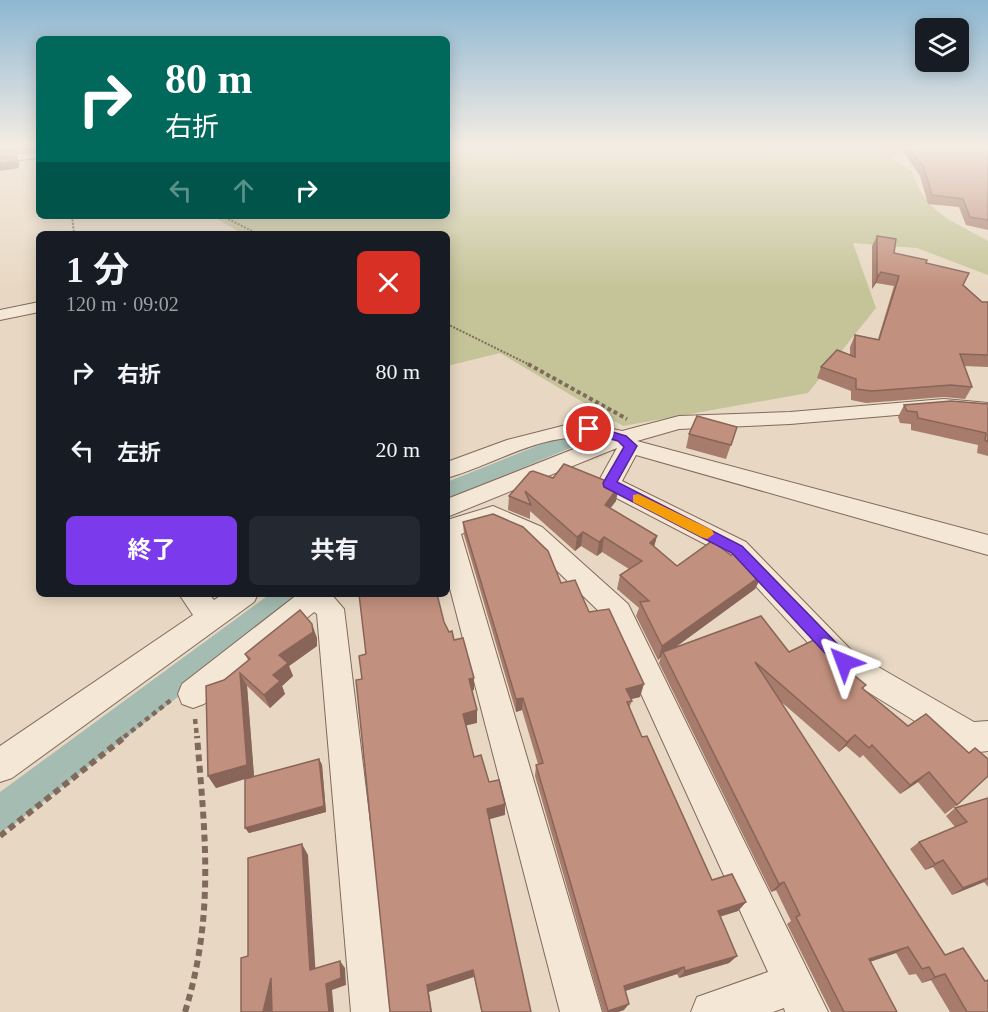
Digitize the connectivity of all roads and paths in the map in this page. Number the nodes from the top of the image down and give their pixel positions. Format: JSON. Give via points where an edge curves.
{"nodes":[{"id":1,"x":228,"y":219,"type":"edge"},
{"id":2,"x":252,"y":231,"type":"edge"},
{"id":3,"x":36,"y":308,"type":"edge"},
{"id":4,"x":0,"y":315,"type":"edge"},
{"id":5,"x":450,"y":325,"type":"edge"},
{"id":6,"x":988,"y":410,"type":"edge"},
{"id":7,"x":633,"y":438,"type":"junction"},
{"id":8,"x":450,"y":469,"type":"edge"},
{"id":9,"x":450,"y":507,"type":"edge"},
{"id":10,"x":450,"y":528,"type":"edge"},
{"id":11,"x":450,"y":540,"type":"edge"},
{"id":12,"x":988,"y":545,"type":"edge"},
{"id":13,"x":233,"y":597,"type":"edge"},
{"id":14,"x":327,"y":598,"type":"edge"},
{"id":15,"x":202,"y":605,"type":"edge"},
{"id":16,"x":193,"y":694,"type":"junction"},
{"id":17,"x":988,"y":736,"type":"edge"},
{"id":18,"x":0,"y":766,"type":"edge"},
{"id":19,"x":0,"y":836,"type":"edge"},
{"id":20,"x":800,"y":998,"type":"edge"},
{"id":21,"x":185,"y":1012,"type":"edge"},
{"id":22,"x":372,"y":1012,"type":"edge"},
{"id":23,"x":581,"y":1012,"type":"edge"},
{"id":24,"x":712,"y":1012,"type":"edge"}],
"edges":[{"from":1,"to":2,"type":"path"},
{"from":3,"to":4,"type":"street"},
{"from":5,"to":7,"type":"path","via":[[510,354]]},
{"from":6,"to":7,"type":"street","via":[[944,405],[679,423]]},
{"from":7,"to":8,"type":"street","via":[[589,429],[555,433]]},
{"from":7,"to":9,"type":"street"},
{"from":7,"to":12,"type":"street"},
{"from":7,"to":17,"type":"street","via":[[609,483],[737,549],[844,662],[971,738]]},
{"from":10,"to":20,"type":"street","via":[[493,515],[533,533],[618,612]]},
{"from":11,"to":23,"type":"street"},
{"from":13,"to":15,"type":"street"},
{"from":14,"to":16,"type":"street"},
{"from":14,"to":22,"type":"street"},
{"from":15,"to":18,"type":"street"},
{"from":16,"to":19,"type":"path","via":[[179,694]]},
{"from":16,"to":21,"type":"path","via":[[208,875],[206,925],[194,988]]},
{"from":20,"to":24,"type":"street"}]}
